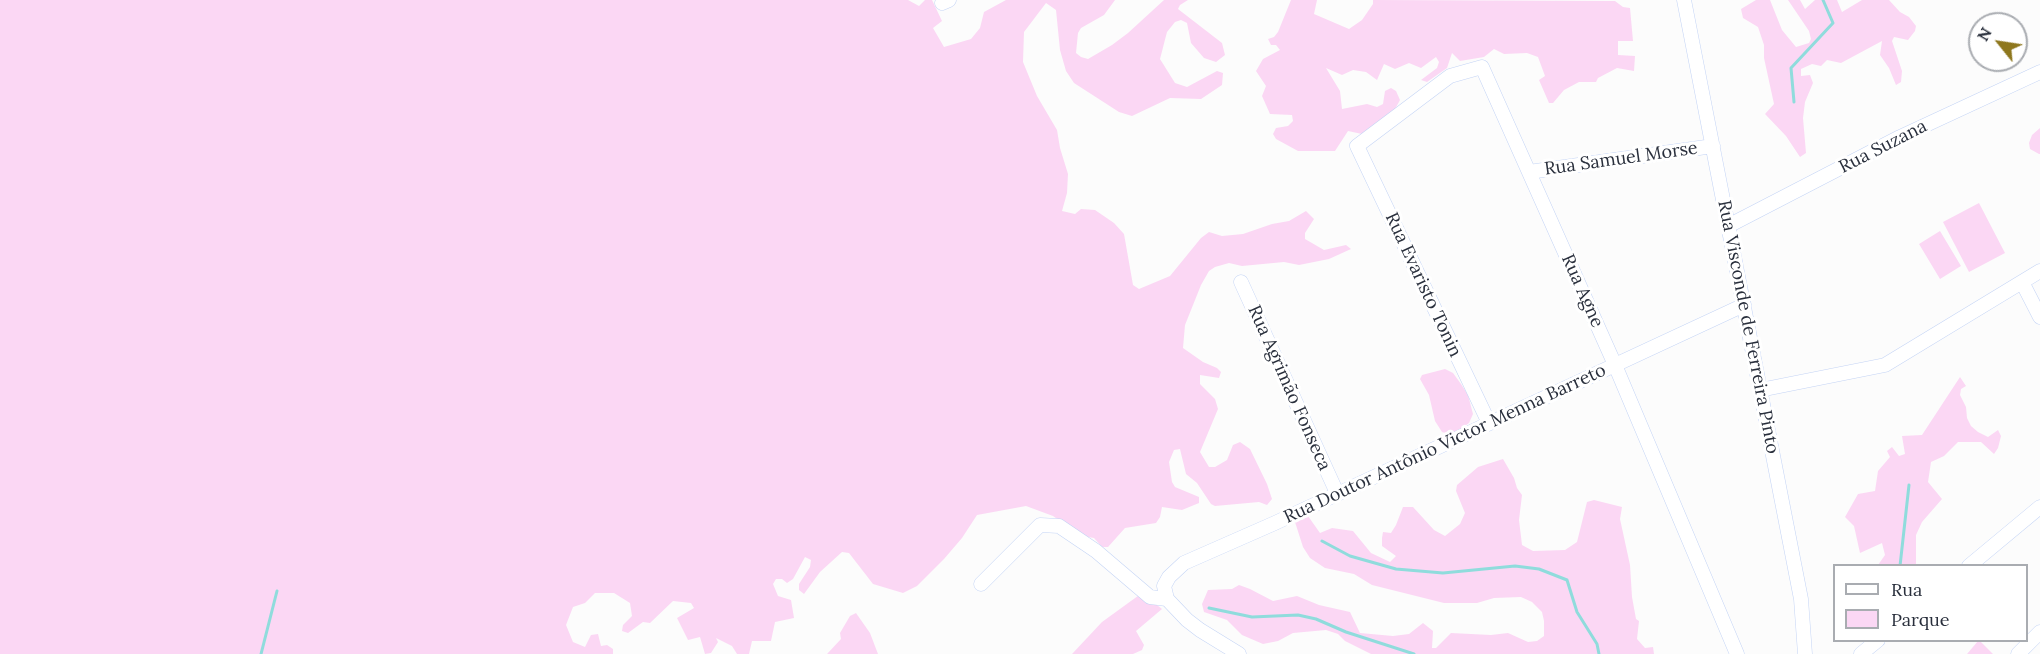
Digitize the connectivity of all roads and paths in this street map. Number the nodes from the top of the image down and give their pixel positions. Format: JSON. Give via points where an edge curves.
{"nodes":[{"id":1,"x":1684,"y":0,"type":"edge"},
{"id":2,"x":2040,"y":72,"type":"edge"},
{"id":3,"x":1357,"y":146,"type":"joint"},
{"id":4,"x":1713,"y":146,"type":"junction"},
{"id":5,"x":1528,"y":172,"type":"junction"},
{"id":6,"x":1728,"y":226,"type":"junction"},
{"id":7,"x":2040,"y":271,"type":"edge"},
{"id":8,"x":1241,"y":282,"type":"dead end"},
{"id":9,"x":2022,"y":282,"type":"junction"},
{"id":10,"x":1744,"y":305,"type":"junction"},
{"id":11,"x":2040,"y":317,"type":"edge"},
{"id":12,"x":1615,"y":365,"type":"junction"},
{"id":13,"x":1760,"y":390,"type":"junction"},
{"id":14,"x":1489,"y":423,"type":"junction"},
{"id":15,"x":1337,"y":493,"type":"junction"},
{"id":16,"x":2040,"y":507,"type":"edge"},
{"id":17,"x":1971,"y":564,"type":"edge"},
{"id":18,"x":981,"y":584,"type":"dead end"},
{"id":19,"x":1167,"y":599,"type":"junction"},
{"id":20,"x":2040,"y":632,"type":"edge"},
{"id":21,"x":1876,"y":642,"type":"edge"},
{"id":22,"x":2034,"y":647,"type":"edge"},
{"id":23,"x":1239,"y":654,"type":"edge"},
{"id":24,"x":1737,"y":654,"type":"edge"},
{"id":25,"x":1805,"y":654,"type":"edge"},
{"id":26,"x":1861,"y":654,"type":"edge"},
{"id":27,"x":2018,"y":654,"type":"edge"}],
"edges":[{"from":1,"to":4,"type":"street","name":"Rua Visconde de Ferreira Pinto"},
{"from":2,"to":6,"type":"street","name":"Rua Suzana","via":[[1900,137]]},
{"from":3,"to":5,"type":"street","name":"Rua Agne","via":[[1450,76],[1482,67]]},
{"from":3,"to":14,"type":"street","name":"Rua Evaristo Tonin"},
{"from":4,"to":5,"type":"street","name":"Rua Samuel Morse"},
{"from":4,"to":6,"type":"street","name":"Rua Visconde de Ferreira Pinto"},
{"from":5,"to":12,"type":"street","name":"Rua Agne"},
{"from":6,"to":10,"type":"street","name":"Rua Visconde de Ferreira Pinto"},
{"from":7,"to":9,"type":"street"},
{"from":8,"to":15,"type":"street","name":"Rua Agrimão Fonseca"},
{"from":9,"to":11,"type":"street"},
{"from":9,"to":13,"type":"street","via":[[1885,365]]},
{"from":10,"to":12,"type":"street","name":"Rua Doutor Antônio Victor Menna Barreto"},
{"from":10,"to":13,"type":"street","name":"Rua Visconde de Ferreira Pinto"},
{"from":12,"to":14,"type":"street","name":"Rua Doutor Antônio Victor Menna Barreto"},
{"from":12,"to":24,"type":"street","name":"Rua Agne"},
{"from":13,"to":25,"type":"street","name":"Rua Visconde de Ferreira Pinto","via":[[1801,599]]},
{"from":14,"to":15,"type":"street","name":"Rua Doutor Antônio Victor Menna Barreto"},
{"from":15,"to":19,"type":"street","name":"Rua Doutor Antônio Victor Menna Barreto","via":[[1184,563],[1164,586]]},
{"from":16,"to":17,"type":"street"},
{"from":18,"to":19,"type":"street","via":[[1041,525],[1059,526],[1096,551],[1150,597]]},
{"from":19,"to":23,"type":"street","via":[[1200,630]]},
{"from":20,"to":22,"type":"street"},
{"from":21,"to":26,"type":"street"},
{"from":22,"to":27,"type":"street"}]}
